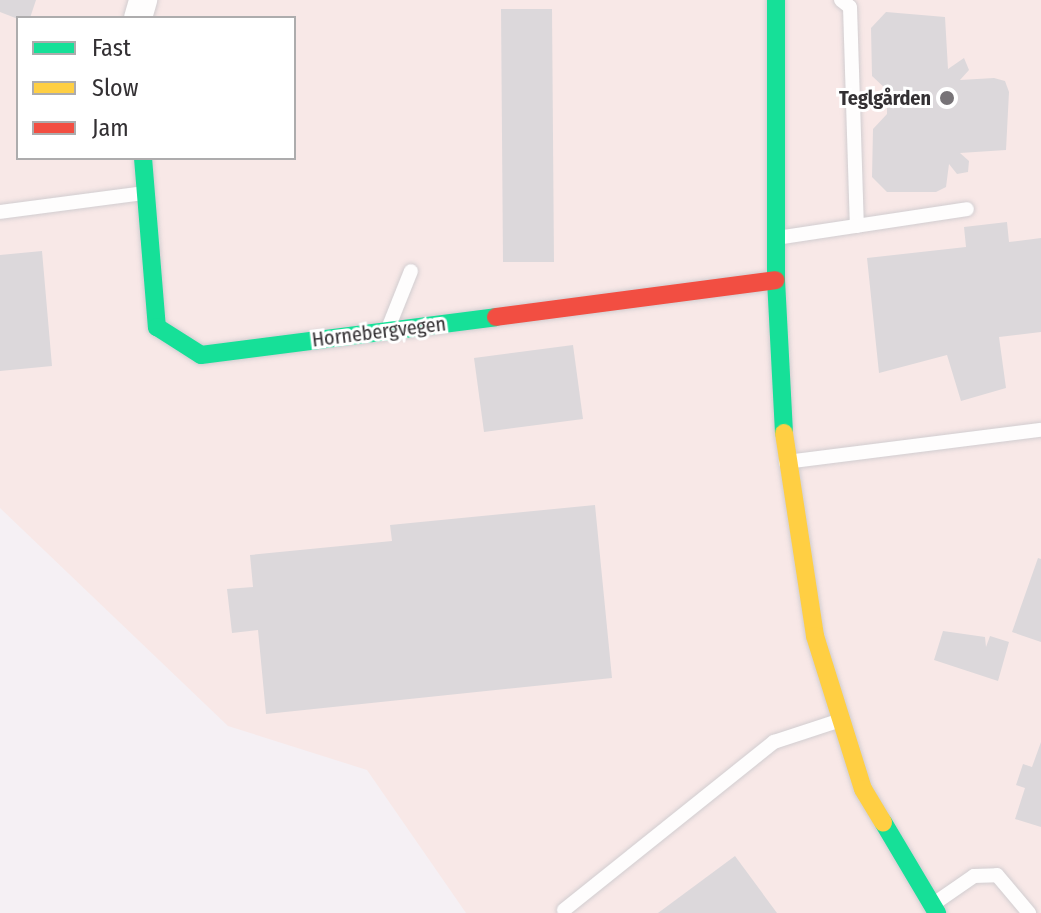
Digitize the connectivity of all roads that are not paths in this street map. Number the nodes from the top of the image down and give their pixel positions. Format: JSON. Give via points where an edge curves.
{"nodes":[{"id":1,"x":776,"y":0,"type":"edge"},
{"id":2,"x":841,"y":0,"type":"edge"},
{"id":3,"x":143,"y":160,"type":"edge"},
{"id":4,"x":144,"y":193,"type":"junction"},
{"id":5,"x":967,"y":209,"type":"dead end"},
{"id":6,"x":0,"y":212,"type":"edge"},
{"id":7,"x":857,"y":226,"type":"junction"},
{"id":8,"x":776,"y":238,"type":"junction"},
{"id":9,"x":411,"y":271,"type":"dead end"},
{"id":10,"x":776,"y":280,"type":"junction"},
{"id":11,"x":387,"y":330,"type":"junction"},
{"id":12,"x":1041,"y":430,"type":"edge"},
{"id":13,"x":786,"y":462,"type":"junction"},
{"id":14,"x":842,"y":720,"type":"junction"},
{"id":15,"x":934,"y":909,"type":"edge"},
{"id":16,"x":564,"y":910,"type":"dead end"},
{"id":17,"x":1029,"y":913,"type":"edge"}],
"edges":[{"from":1,"to":8,"type":"street"},
{"from":2,"to":7,"type":"lane","via":[[850,7]]},
{"from":3,"to":4,"type":"street","name":"Hornebergvegen"},
{"from":4,"to":6,"type":"lane"},
{"from":4,"to":11,"type":"street","name":"Hornebergvegen","via":[[157,327],[201,355]]},
{"from":5,"to":7,"type":"lane"},
{"from":7,"to":8,"type":"lane"},
{"from":8,"to":10,"type":"street"},
{"from":9,"to":11,"type":"lane"},
{"from":10,"to":11,"type":"street","name":"Hornebergvegen"},
{"from":10,"to":13,"type":"street"},
{"from":12,"to":13,"type":"lane"},
{"from":13,"to":14,"type":"street","via":[[815,636]]},
{"from":14,"to":15,"type":"street","via":[[863,789]]},
{"from":14,"to":16,"type":"lane","via":[[774,742]]},
{"from":15,"to":17,"type":"lane","via":[[974,876],[997,875]]}]}
